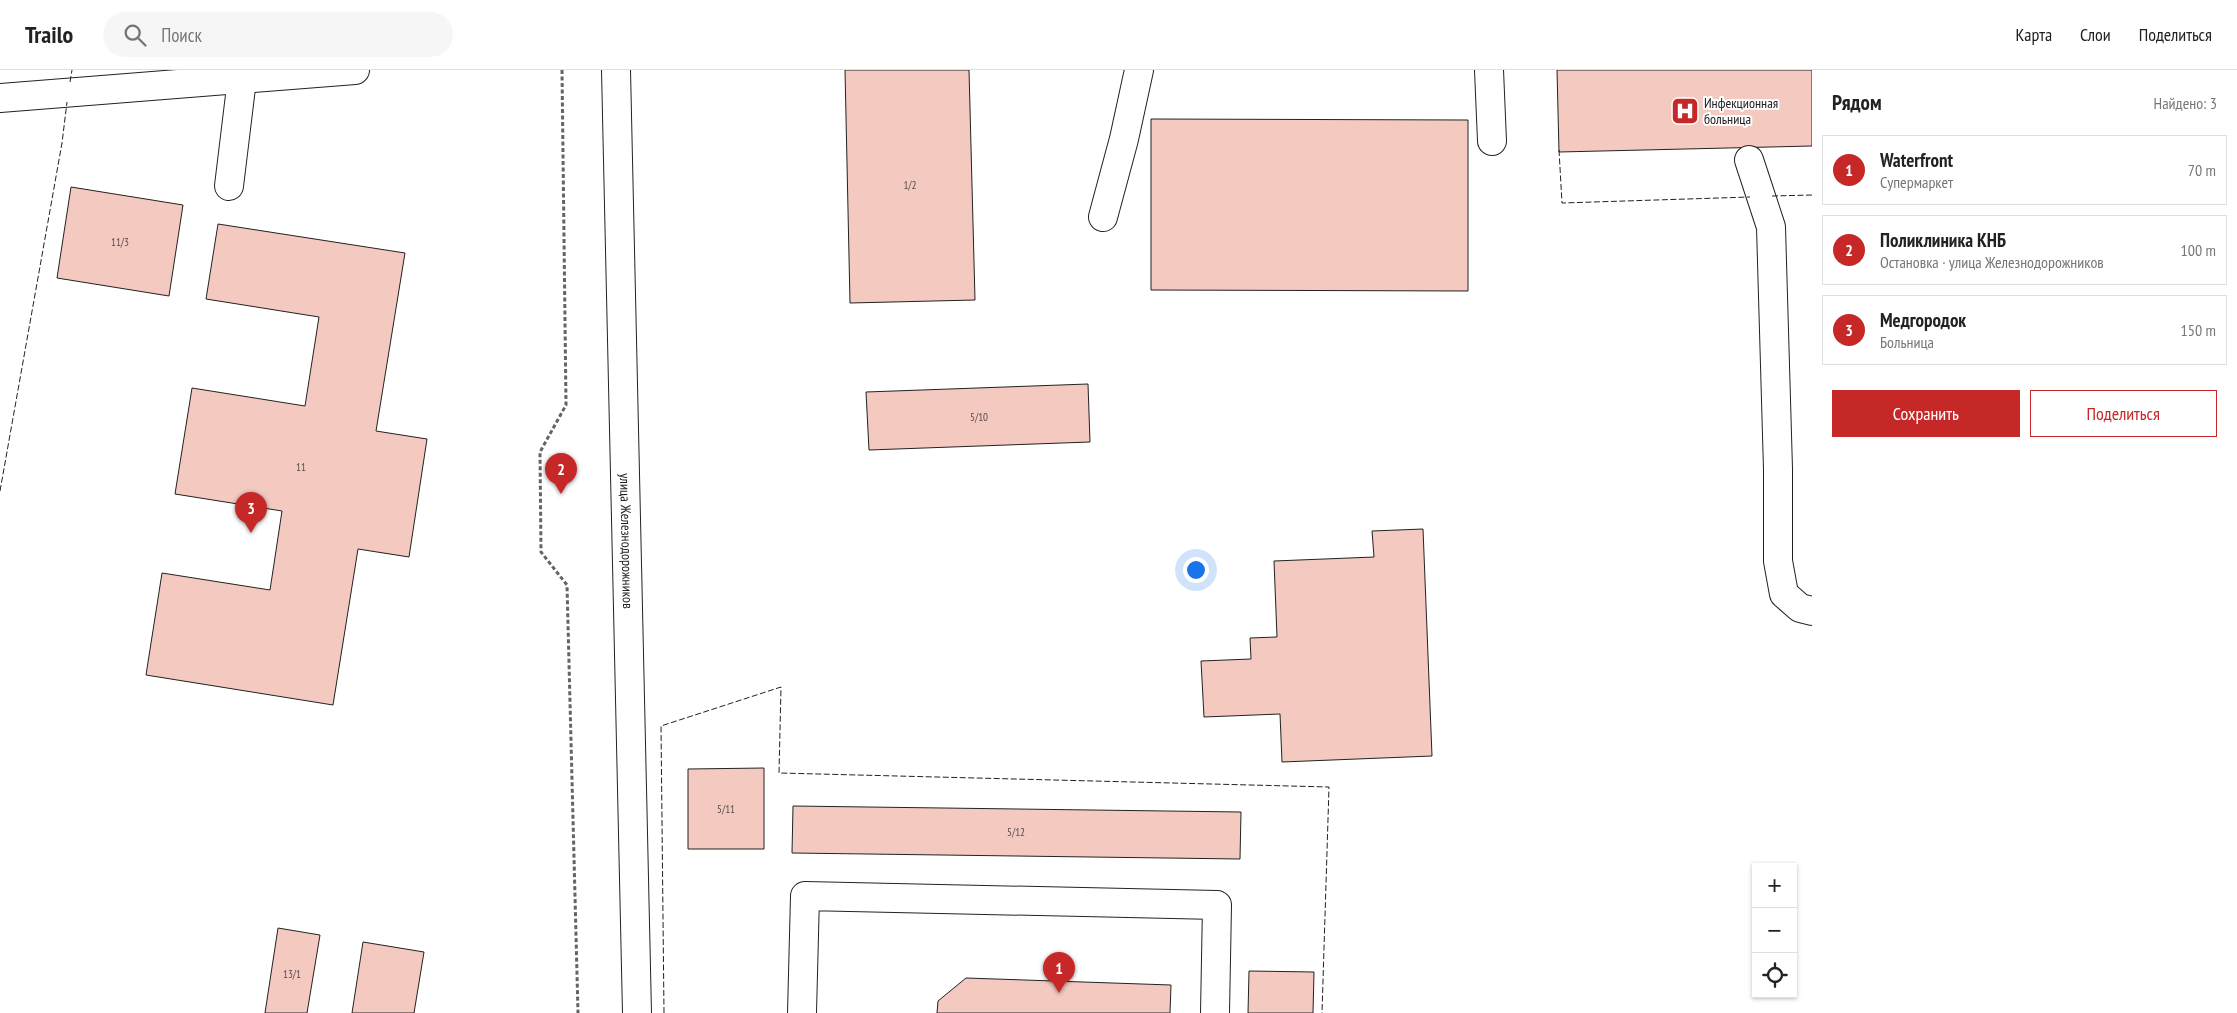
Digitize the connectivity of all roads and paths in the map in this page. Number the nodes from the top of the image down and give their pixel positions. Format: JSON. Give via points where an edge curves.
{"nodes":[{"id":1,"x":355,"y":70,"type":"edge"},
{"id":2,"x":562,"y":70,"type":"edge"},
{"id":3,"x":616,"y":70,"type":"edge"},
{"id":4,"x":1140,"y":70,"type":"edge"},
{"id":5,"x":1490,"y":70,"type":"edge"},
{"id":6,"x":242,"y":79,"type":"junction"},
{"id":7,"x":0,"y":98,"type":"edge"},
{"id":8,"x":1492,"y":141,"type":"dead end"},
{"id":9,"x":1749,"y":160,"type":"dead end"},
{"id":10,"x":229,"y":186,"type":"dead end"},
{"id":11,"x":1103,"y":217,"type":"dead end"},
{"id":12,"x":1812,"y":611,"type":"edge"},
{"id":13,"x":578,"y":1013,"type":"edge"},
{"id":14,"x":637,"y":1013,"type":"edge"},
{"id":15,"x":802,"y":1013,"type":"edge"},
{"id":16,"x":1215,"y":1013,"type":"edge"}],
"edges":[{"from":1,"to":6,"type":"street"},
{"from":2,"to":13,"type":"path","via":[[566,405],[540,452],[541,552],[567,585]]},
{"from":3,"to":14,"type":"street","name":"улица Железнодорожников"},
{"from":4,"to":11,"type":"street"},
{"from":5,"to":8,"type":"street"},
{"from":6,"to":7,"type":"street"},
{"from":6,"to":10,"type":"street"},
{"from":9,"to":12,"type":"street","via":[[1771,228],[1778,561],[1784,594],[1800,608]]},
{"from":15,"to":16,"type":"street","via":[[805,896],[1217,905]]}]}
